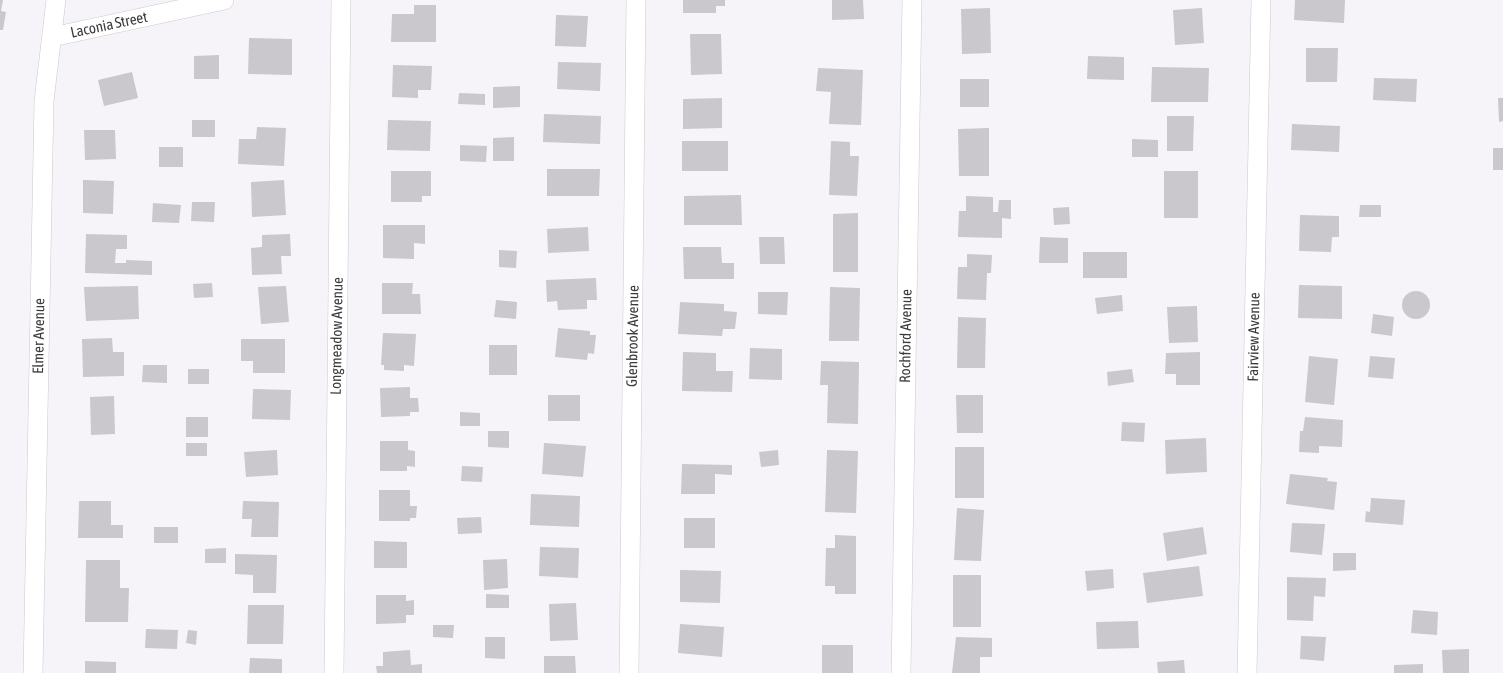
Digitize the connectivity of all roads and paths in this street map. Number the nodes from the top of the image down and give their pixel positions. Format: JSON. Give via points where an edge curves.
{"nodes":[{"id":1,"x":56,"y":0,"type":"edge"},
{"id":2,"x":224,"y":0,"type":"edge"},
{"id":3,"x":341,"y":0,"type":"edge"},
{"id":4,"x":636,"y":0,"type":"edge"},
{"id":5,"x":912,"y":0,"type":"edge"},
{"id":6,"x":1261,"y":0,"type":"edge"},
{"id":7,"x":52,"y":37,"type":"junction"},
{"id":8,"x":33,"y":673,"type":"edge"},
{"id":9,"x":334,"y":673,"type":"edge"},
{"id":10,"x":629,"y":673,"type":"edge"},
{"id":11,"x":901,"y":673,"type":"edge"},
{"id":12,"x":1247,"y":673,"type":"edge"}],
"edges":[{"from":1,"to":7,"type":"street","name":"Elmer Avenue"},
{"from":2,"to":7,"type":"street","name":"Laconia Street"},
{"from":3,"to":9,"type":"street","name":"Longmeadow Avenue"},
{"from":4,"to":10,"type":"street","name":"Glenbrook Avenue"},
{"from":5,"to":11,"type":"street","name":"Rochford Avenue"},
{"from":6,"to":12,"type":"street","name":"Fairview Avenue"},
{"from":7,"to":8,"type":"street","name":"Elmer Avenue","via":[[44,101]]}]}
